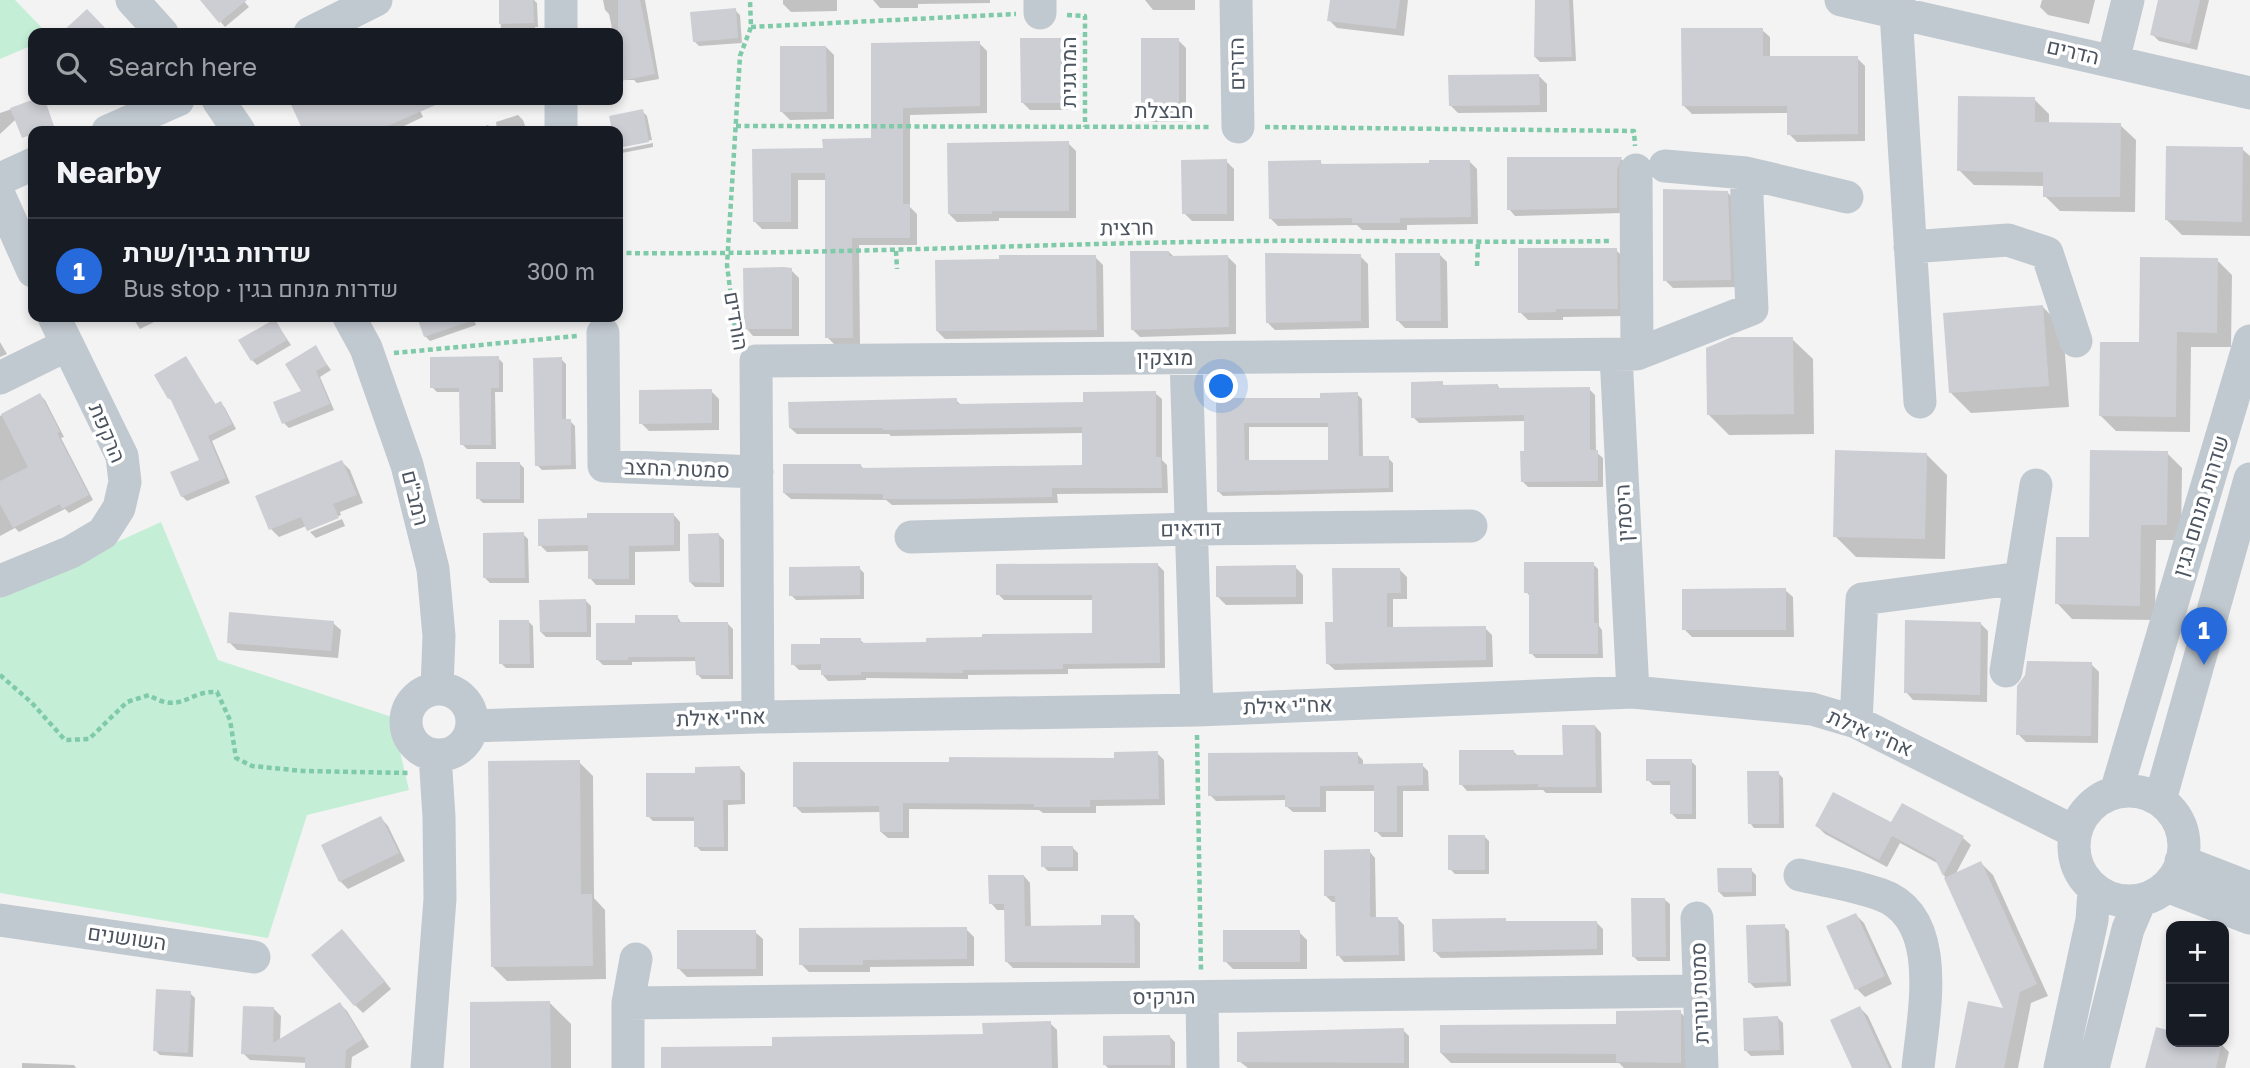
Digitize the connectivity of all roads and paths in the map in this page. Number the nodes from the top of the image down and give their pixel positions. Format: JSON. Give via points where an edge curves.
{"nodes":[{"id":1,"x":132,"y":0,"type":"edge"},
{"id":2,"x":376,"y":0,"type":"edge"},
{"id":3,"x":561,"y":0,"type":"edge"},
{"id":4,"x":750,"y":0,"type":"edge"},
{"id":5,"x":1236,"y":0,"type":"edge"},
{"id":6,"x":1841,"y":0,"type":"edge"},
{"id":7,"x":2128,"y":0,"type":"edge"},
{"id":8,"x":1897,"y":6,"type":"edge"},
{"id":9,"x":1040,"y":7,"type":"edge"},
{"id":10,"x":751,"y":27,"type":"junction"},
{"id":11,"x":157,"y":28,"type":"edge"},
{"id":12,"x":320,"y":28,"type":"edge"},
{"id":13,"x":561,"y":28,"type":"edge"},
{"id":14,"x":2113,"y":61,"type":"junction"},
{"id":15,"x":2250,"y":93,"type":"edge"},
{"id":16,"x":167,"y":105,"type":"edge"},
{"id":17,"x":221,"y":105,"type":"edge"},
{"id":18,"x":561,"y":105,"type":"edge"},
{"id":19,"x":118,"y":126,"type":"edge"},
{"id":20,"x":236,"y":126,"type":"edge"},
{"id":21,"x":561,"y":126,"type":"edge"},
{"id":22,"x":736,"y":126,"type":"junction"},
{"id":23,"x":1085,"y":127,"type":"junction"},
{"id":24,"x":1238,"y":127,"type":"junction"},
{"id":25,"x":1634,"y":131,"type":"dead end"},
{"id":26,"x":28,"y":166,"type":"edge"},
{"id":27,"x":1746,"y":173,"type":"junction"},
{"id":28,"x":0,"y":179,"type":"edge"},
{"id":29,"x":0,"y":197,"type":"edge"},
{"id":30,"x":1847,"y":197,"type":"dead end"},
{"id":31,"x":1636,"y":240,"type":"junction"},
{"id":32,"x":1478,"y":243,"type":"junction"},
{"id":33,"x":1910,"y":247,"type":"junction"},
{"id":34,"x":896,"y":251,"type":"junction"},
{"id":35,"x":623,"y":253,"type":"edge"},
{"id":36,"x":729,"y":254,"type":"junction"},
{"id":37,"x":28,"y":260,"type":"edge"},
{"id":38,"x":1477,"y":267,"type":"dead end"},
{"id":39,"x":897,"y":269,"type":"dead end"},
{"id":40,"x":352,"y":322,"type":"edge"},
{"id":41,"x":60,"y":331,"type":"edge"},
{"id":42,"x":603,"y":333,"type":"joint"},
{"id":43,"x":2076,"y":341,"type":"dead end"},
{"id":44,"x":2250,"y":341,"type":"edge"},
{"id":45,"x":1627,"y":354,"type":"junction"},
{"id":46,"x":368,"y":355,"type":"junction"},
{"id":47,"x":1186,"y":358,"type":"junction"},
{"id":48,"x":756,"y":361,"type":"junction"},
{"id":49,"x":0,"y":378,"type":"edge"},
{"id":50,"x":1920,"y":402,"type":"dead end"},
{"id":51,"x":757,"y":472,"type":"junction"},
{"id":52,"x":2250,"y":479,"type":"edge"},
{"id":53,"x":2036,"y":485,"type":"dead end"},
{"id":54,"x":1471,"y":526,"type":"dead end"},
{"id":55,"x":1191,"y":529,"type":"junction"},
{"id":56,"x":911,"y":537,"type":"dead end"},
{"id":57,"x":2021,"y":578,"type":"junction"},
{"id":58,"x":0,"y":581,"type":"edge"},
{"id":59,"x":2006,"y":671,"type":"dead end"},
{"id":60,"x":0,"y":675,"type":"edge"},
{"id":61,"x":437,"y":688,"type":"junction"},
{"id":62,"x":1633,"y":692,"type":"junction"},
{"id":63,"x":1197,"y":710,"type":"junction"},
{"id":64,"x":758,"y":717,"type":"junction"},
{"id":65,"x":1856,"y":722,"type":"junction"},
{"id":66,"x":472,"y":726,"type":"junction"},
{"id":67,"x":435,"y":764,"type":"junction"},
{"id":68,"x":2116,"y":792,"type":"junction"},
{"id":69,"x":2160,"y":800,"type":"junction"},
{"id":70,"x":2075,"y":832,"type":"junction"},
{"id":71,"x":1800,"y":875,"type":"dead end"},
{"id":72,"x":2163,"y":883,"type":"junction"},
{"id":73,"x":2250,"y":888,"type":"edge"},
{"id":74,"x":2094,"y":890,"type":"junction"},
{"id":75,"x":1697,"y":918,"type":"dead end"},
{"id":76,"x":2250,"y":918,"type":"edge"},
{"id":77,"x":0,"y":920,"type":"edge"},
{"id":78,"x":254,"y":957,"type":"dead end"},
{"id":79,"x":636,"y":959,"type":"dead end"},
{"id":80,"x":1699,"y":991,"type":"junction"},
{"id":81,"x":1202,"y":996,"type":"junction"},
{"id":82,"x":628,"y":1003,"type":"junction"},
{"id":83,"x":427,"y":1068,"type":"edge"},
{"id":84,"x":628,"y":1068,"type":"edge"},
{"id":85,"x":1203,"y":1068,"type":"edge"},
{"id":86,"x":1702,"y":1068,"type":"edge"},
{"id":87,"x":1918,"y":1068,"type":"edge"},
{"id":88,"x":2060,"y":1068,"type":"edge"},
{"id":89,"x":2093,"y":1068,"type":"edge"}],
"edges":[{"from":1,"to":11,"type":"street"},
{"from":2,"to":12,"type":"street"},
{"from":3,"to":13,"type":"street"},
{"from":4,"to":10,"type":"path","name":"הורדים"},
{"from":5,"to":24,"type":"street","name":"הדרים"},
{"from":6,"to":8,"type":"street","name":"הדרים"},
{"from":7,"to":14,"type":"street"},
{"from":8,"to":14,"type":"street","name":"הדרים"},
{"from":8,"to":33,"type":"street"},
{"from":9,"to":10,"type":"path","name":"המרגנית"},
{"from":9,"to":23,"type":"path","name":"המרגנית","via":[[1085,16]]},
{"from":10,"to":22,"type":"path","name":"הורדים","via":[[740,56]]},
{"from":14,"to":15,"type":"street","name":"הדרים"},
{"from":16,"to":19,"type":"street"},
{"from":17,"to":20,"type":"street"},
{"from":18,"to":21,"type":"street"},
{"from":22,"to":23,"type":"path","name":"חבצלת"},
{"from":22,"to":36,"type":"path","name":"הורדים"},
{"from":23,"to":24,"type":"path","name":"חבצלת"},
{"from":24,"to":25,"type":"path","name":"חבצלת"},
{"from":26,"to":28,"type":"street"},
{"from":27,"to":30,"type":"street","name":"היסמין"},
{"from":27,"to":31,"type":"street","name":"היסמין","via":[[1651,168]]},
{"from":27,"to":45,"type":"street","via":[[1752,309]]},
{"from":29,"to":37,"type":"street"},
{"from":31,"to":32,"type":"path","name":"חרצית"},
{"from":31,"to":45,"type":"street","name":"היסמין"},
{"from":32,"to":34,"type":"path","name":"חרצית","via":[[1258,241]]},
{"from":32,"to":38,"type":"path"},
{"from":33,"to":43,"type":"street","via":[[2008,240],[2047,253]]},
{"from":33,"to":50,"type":"street"},
{"from":34,"to":36,"type":"path","name":"חרצית"},
{"from":34,"to":39,"type":"path"},
{"from":35,"to":36,"type":"path","name":"חרצית"},
{"from":36,"to":48,"type":"path","name":"הורדים","via":[[738,358]]},
{"from":40,"to":46,"type":"street","name":"רמב\"ם"},
{"from":41,"to":49,"type":"street","name":"הרקפת"},
{"from":41,"to":58,"type":"street","name":"הרקפת","via":[[122,456],[125,482],[119,508],[103,533],[71,552]]},
{"from":42,"to":46,"type":"path"},
{"from":42,"to":51,"type":"street","name":"סמטת החצב","via":[[604,466]]},
{"from":44,"to":68,"type":"street","name":"שדרות מנחם בגין"},
{"from":45,"to":47,"type":"street","name":"מוצקין"},
{"from":45,"to":62,"type":"street","name":"היסמין"},
{"from":46,"to":61,"type":"street","name":"רמב\"ם","via":[[407,465],[433,569],[439,636]]},
{"from":47,"to":48,"type":"street","name":"מוצקין"},
{"from":47,"to":55,"type":"street"},
{"from":48,"to":51,"type":"street","name":"הורדים"},
{"from":51,"to":64,"type":"street","name":"הורדים"},
{"from":52,"to":69,"type":"street","name":"שדרות מנחם בגין"},
{"from":53,"to":57,"type":"street"},
{"from":54,"to":55,"type":"street","name":"דודאים"},
{"from":55,"to":56,"type":"street","name":"דודאים"},
{"from":55,"to":63,"type":"street"},
{"from":57,"to":59,"type":"street"},
{"from":57,"to":65,"type":"street","via":[[1862,599]]},
{"from":60,"to":67,"type":"path","via":[[65,740],[89,739],[127,702],[149,695],[161,702],[184,703],[207,691],[217,692],[230,720],[236,758],[252,766],[303,771]]},
{"from":61,"to":66,"type":"street","via":[[459,695],[468,704]]},
{"from":61,"to":67,"type":"street","via":[[416,698],[406,718],[411,742]]},
{"from":62,"to":63,"type":"street","name":"אח\"י אילת"},
{"from":62,"to":65,"type":"street","name":"אח\"י אילת","via":[[1812,709]]},
{"from":63,"to":64,"type":"street","name":"אח\"י אילת"},
{"from":63,"to":81,"type":"path"},
{"from":64,"to":66,"type":"street","name":"אח\"י אילת"},
{"from":65,"to":70,"type":"street","name":"אח\"י אילת"},
{"from":66,"to":67,"type":"street","via":[[466,742]]},
{"from":67,"to":83,"type":"street","via":[[440,899]]},
{"from":68,"to":69,"type":"street","via":[[2143,792]]},
{"from":68,"to":70,"type":"street","via":[[2084,813]]},
{"from":69,"to":72,"type":"street","via":[[2183,830],[2185,849]]},
{"from":70,"to":74,"type":"street","via":[[2078,870]]},
{"from":71,"to":87,"type":"street","via":[[1881,894],[1908,912],[1921,938],[1927,973]]},
{"from":72,"to":73,"type":"street"},
{"from":72,"to":74,"type":"street","via":[[2111,899]]},
{"from":72,"to":76,"type":"street"},
{"from":72,"to":89,"type":"street","via":[[2128,929]]},
{"from":74,"to":88,"type":"street","via":[[2092,920]]},
{"from":75,"to":80,"type":"street","name":"סמטת נורית"},
{"from":77,"to":78,"type":"street","name":"השושנים"},
{"from":79,"to":82,"type":"street"},
{"from":80,"to":81,"type":"street","name":"הנרקיס"},
{"from":80,"to":86,"type":"street","name":"סמטת נורית"},
{"from":81,"to":82,"type":"street","name":"הנרקיס"},
{"from":81,"to":85,"type":"street"},
{"from":82,"to":84,"type":"street"}]}
